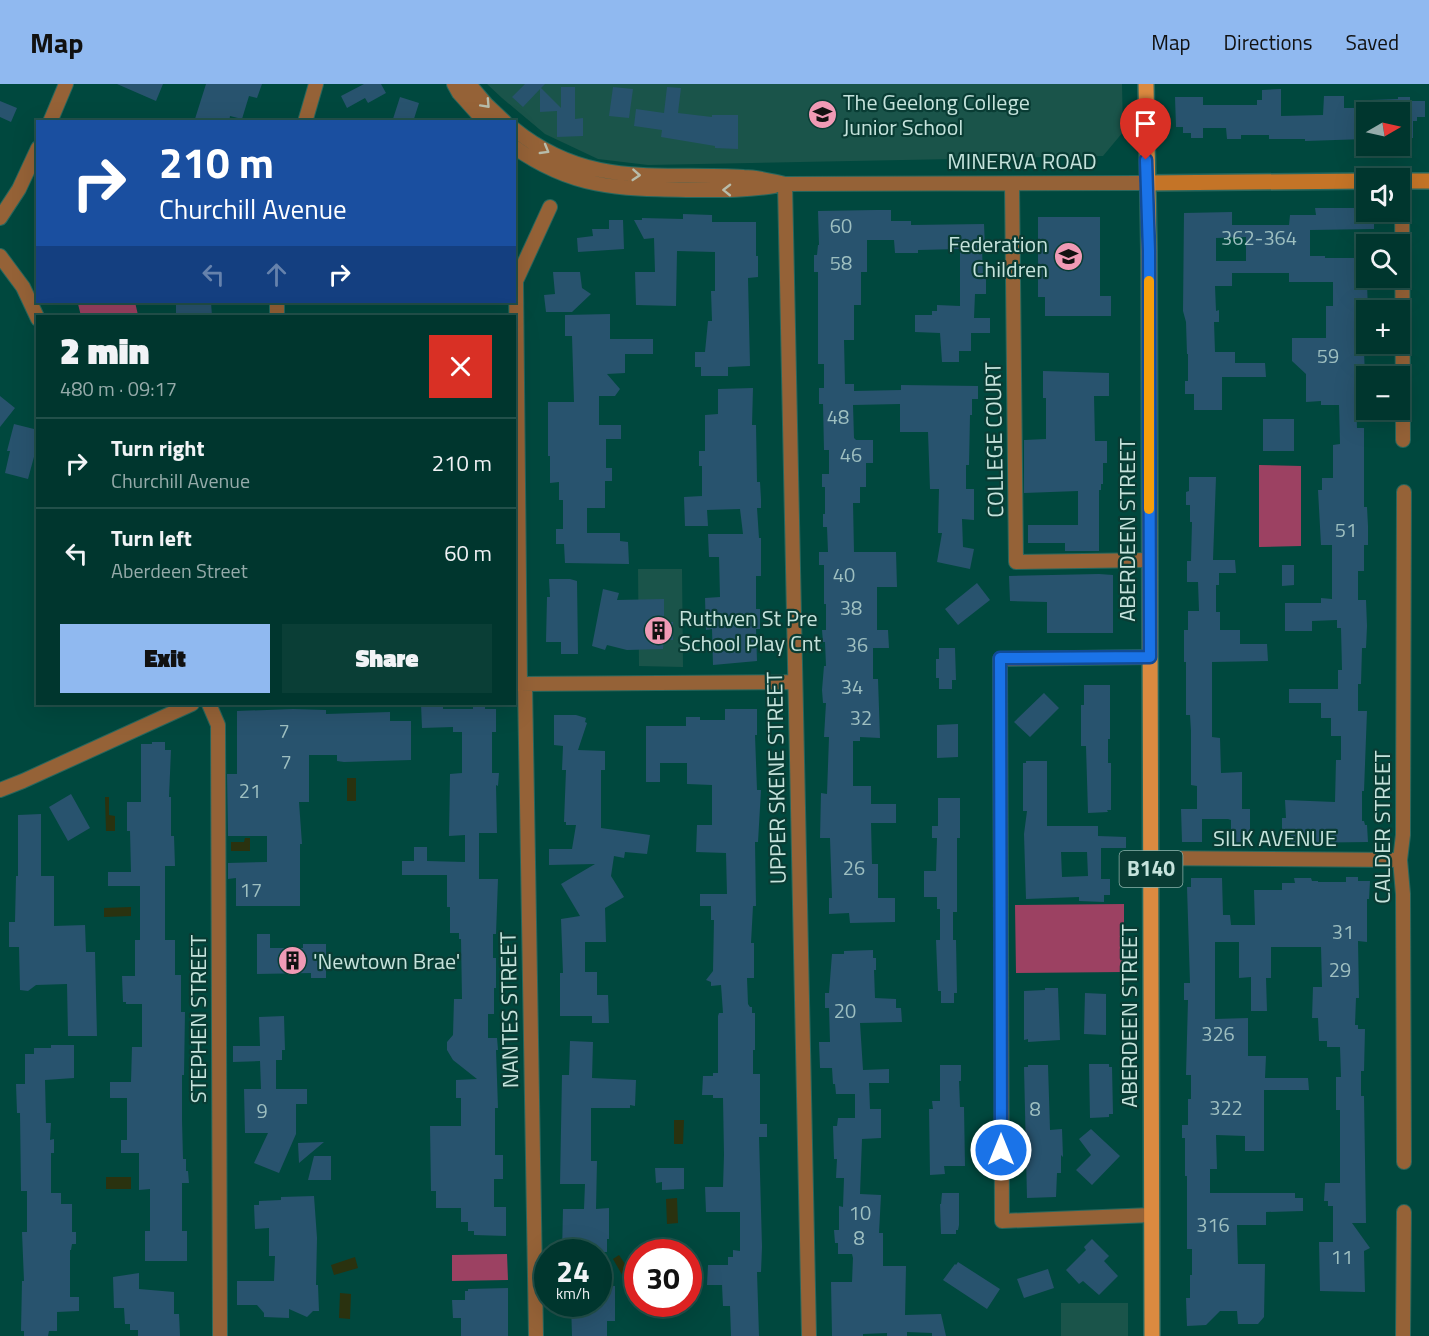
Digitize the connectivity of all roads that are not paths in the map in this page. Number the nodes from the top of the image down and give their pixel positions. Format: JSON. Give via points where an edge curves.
{"nodes":[{"id":1,"x":66,"y":84,"type":"edge"},
{"id":2,"x":316,"y":84,"type":"edge"},
{"id":3,"x":454,"y":84,"type":"edge"},
{"id":4,"x":469,"y":84,"type":"edge"},
{"id":5,"x":1146,"y":84,"type":"edge"},
{"id":6,"x":51,"y":120,"type":"edge"},
{"id":7,"x":306,"y":120,"type":"edge"},
{"id":8,"x":483,"y":120,"type":"edge"},
{"id":9,"x":503,"y":120,"type":"edge"},
{"id":10,"x":516,"y":130,"type":"edge"},
{"id":11,"x":516,"y":148,"type":"edge"},
{"id":12,"x":36,"y":153,"type":"edge"},
{"id":13,"x":576,"y":172,"type":"junction"},
{"id":14,"x":1356,"y":181,"type":"edge"},
{"id":15,"x":1410,"y":181,"type":"edge"},
{"id":16,"x":1429,"y":181,"type":"edge"},
{"id":17,"x":1147,"y":183,"type":"junction"},
{"id":18,"x":785,"y":184,"type":"junction"},
{"id":19,"x":1012,"y":184,"type":"junction"},
{"id":20,"x":550,"y":207,"type":"dead end"},
{"id":21,"x":0,"y":218,"type":"edge"},
{"id":22,"x":1401,"y":222,"type":"edge"},
{"id":23,"x":0,"y":256,"type":"edge"},
{"id":24,"x":36,"y":315,"type":"edge"},
{"id":25,"x":1402,"y":440,"type":"dead end"},
{"id":26,"x":1404,"y":492,"type":"dead end"},
{"id":27,"x":1150,"y":560,"type":"junction"},
{"id":28,"x":1150,"y":657,"type":"junction"},
{"id":29,"x":795,"y":682,"type":"junction"},
{"id":30,"x":520,"y":684,"type":"edge"},
{"id":31,"x":190,"y":705,"type":"edge"},
{"id":32,"x":209,"y":705,"type":"edge"},
{"id":33,"x":0,"y":790,"type":"edge"},
{"id":34,"x":1151,"y":858,"type":"junction"},
{"id":35,"x":1400,"y":860,"type":"junction"},
{"id":36,"x":1404,"y":1162,"type":"dead end"},
{"id":37,"x":1404,"y":1212,"type":"dead end"},
{"id":38,"x":1152,"y":1215,"type":"junction"},
{"id":39,"x":220,"y":1336,"type":"edge"},
{"id":40,"x":536,"y":1336,"type":"edge"},
{"id":41,"x":809,"y":1336,"type":"edge"},
{"id":42,"x":1152,"y":1336,"type":"edge"},
{"id":43,"x":1403,"y":1336,"type":"edge"}],
"edges":[{"from":1,"to":6,"type":"street"},
{"from":2,"to":7,"type":"street"},
{"from":3,"to":8,"type":"street"},
{"from":4,"to":9,"type":"street","one_way":true},
{"from":5,"to":17,"type":"main road","name":"ABERDEEN STREET","number":"B140"},
{"from":10,"to":13,"type":"street","one_way":true},
{"from":11,"to":13,"type":"street","via":[[544,166]]},
{"from":12,"to":21,"type":"street","via":[[20,189]]},
{"from":13,"to":18,"type":"street","name":"MINERVA ROAD","via":[[600,185],[634,189],[746,190]]},
{"from":14,"to":17,"type":"street","name":"MINERVA ROAD"},
{"from":15,"to":16,"type":"street"},
{"from":17,"to":19,"type":"street","name":"MINERVA ROAD"},
{"from":17,"to":27,"type":"main road","name":"ABERDEEN STREET","number":"B140"},
{"from":18,"to":19,"type":"street","name":"MINERVA ROAD"},
{"from":18,"to":29,"type":"street","name":"UPPER SKENE STREET"},
{"from":19,"to":27,"type":"street","name":"COLLEGE COURT","via":[[1016,562]]},
{"from":20,"to":30,"type":"street","name":"NANTES STREET","via":[[516,281]]},
{"from":22,"to":25,"type":"street"},
{"from":23,"to":24,"type":"street","via":[[23,287]]},
{"from":26,"to":35,"type":"street","name":"CALDER STREET"},
{"from":27,"to":28,"type":"main road","name":"ABERDEEN STREET","number":"B140"},
{"from":28,"to":34,"type":"main road","name":"ABERDEEN STREET","number":"B140"},
{"from":28,"to":38,"type":"street","via":[[1000,658],[1002,1221]]},
{"from":29,"to":30,"type":"street"},
{"from":29,"to":41,"type":"street","name":"UPPER SKENE STREET"},
{"from":30,"to":40,"type":"street","name":"NANTES STREET"},
{"from":31,"to":33,"type":"street"},
{"from":32,"to":39,"type":"street","name":"STEPHEN STREET","via":[[218,725]]},
{"from":34,"to":35,"type":"street","name":"SILK AVENUE"},
{"from":34,"to":38,"type":"main road","name":"ABERDEEN STREET","number":"B140"},
{"from":35,"to":36,"type":"street","name":"CALDER STREET","via":[[1404,894]]},
{"from":37,"to":43,"type":"street"},
{"from":38,"to":42,"type":"main road","name":"ABERDEEN STREET","number":"B140"}]}
